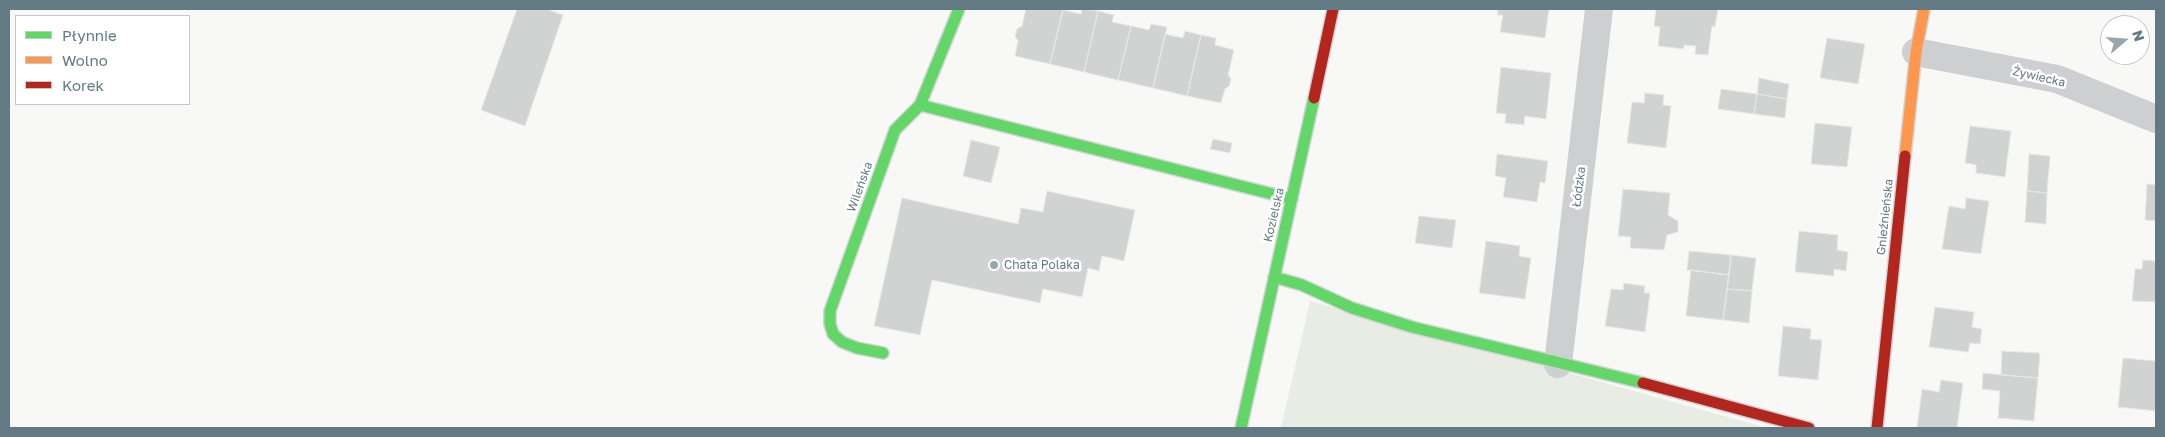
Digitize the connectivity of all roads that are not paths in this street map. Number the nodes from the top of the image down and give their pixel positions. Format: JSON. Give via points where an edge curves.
{"nodes":[{"id":1,"x":959,"y":9,"type":"edge"},
{"id":2,"x":1333,"y":9,"type":"edge"},
{"id":3,"x":1599,"y":9,"type":"edge"},
{"id":4,"x":1924,"y":9,"type":"edge"},
{"id":5,"x":1916,"y":52,"type":"junction"},
{"id":6,"x":920,"y":105,"type":"junction"},
{"id":7,"x":2156,"y":119,"type":"edge"},
{"id":8,"x":1292,"y":199,"type":"junction"},
{"id":9,"x":1274,"y":277,"type":"junction"},
{"id":10,"x":883,"y":353,"type":"dead end"},
{"id":11,"x":1558,"y":364,"type":"junction"},
{"id":12,"x":1240,"y":428,"type":"edge"},
{"id":13,"x":1809,"y":428,"type":"edge"},
{"id":14,"x":1877,"y":428,"type":"edge"}],
"edges":[{"from":1,"to":6,"type":"street","name":"Wileńska"},
{"from":2,"to":8,"type":"street","name":"Kozielska"},
{"from":3,"to":11,"type":"street","name":"Łódzka"},
{"from":4,"to":5,"type":"street","name":"Gnieźnieńska"},
{"from":5,"to":7,"type":"street","name":"Żywiecka","via":[[2057,79]]},
{"from":5,"to":14,"type":"street","name":"Gnieźnieńska"},
{"from":6,"to":8,"type":"street"},
{"from":6,"to":10,"type":"street","name":"Wileńska","via":[[895,130],[830,311],[833,334],[842,342]]},
{"from":8,"to":9,"type":"street","name":"Kozielska"},
{"from":9,"to":11,"type":"street","via":[[1412,328]]},
{"from":9,"to":12,"type":"street","name":"Kozielska"},
{"from":11,"to":13,"type":"street","via":[[1694,396]]}]}
